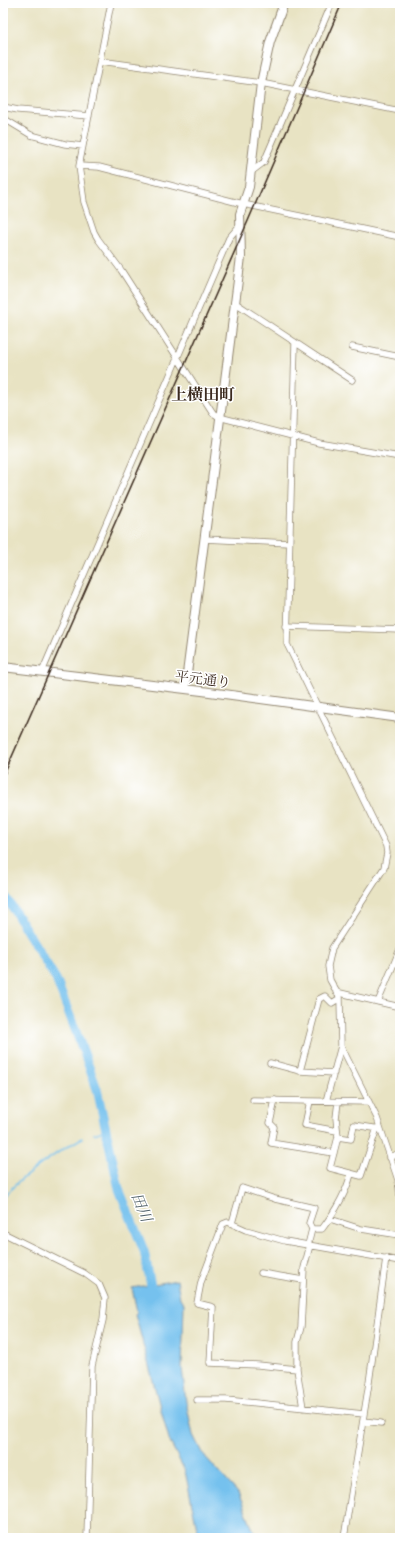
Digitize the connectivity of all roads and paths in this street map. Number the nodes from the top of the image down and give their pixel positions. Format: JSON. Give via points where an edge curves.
{"nodes":[{"id":1,"x":110,"y":3,"type":"edge"},
{"id":2,"x":284,"y":3,"type":"edge"},
{"id":3,"x":332,"y":3,"type":"edge"},
{"id":4,"x":100,"y":61,"type":"junction"},
{"id":5,"x":261,"y":82,"type":"junction"},
{"id":6,"x":295,"y":89,"type":"junction"},
{"id":7,"x":3,"y":107,"type":"edge"},
{"id":8,"x":400,"y":111,"type":"edge"},
{"id":9,"x":89,"y":116,"type":"junction"},
{"id":10,"x":3,"y":118,"type":"edge"},
{"id":11,"x":83,"y":146,"type":"junction"},
{"id":12,"x":80,"y":166,"type":"junction"},
{"id":13,"x":251,"y":172,"type":"junction"},
{"id":14,"x":243,"y":204,"type":"junction"},
{"id":15,"x":241,"y":224,"type":"junction"},
{"id":16,"x":400,"y":237,"type":"edge"},
{"id":17,"x":234,"y":302,"type":"junction"},
{"id":18,"x":295,"y":344,"type":"junction"},
{"id":19,"x":352,"y":347,"type":"dead end"},
{"id":20,"x":400,"y":357,"type":"edge"},
{"id":21,"x":178,"y":358,"type":"junction"},
{"id":22,"x":352,"y":380,"type":"dead end"},
{"id":23,"x":220,"y":417,"type":"junction"},
{"id":24,"x":293,"y":436,"type":"junction"},
{"id":25,"x":400,"y":457,"type":"edge"},
{"id":26,"x":204,"y":539,"type":"junction"},
{"id":27,"x":289,"y":543,"type":"junction"},
{"id":28,"x":286,"y":626,"type":"junction"},
{"id":29,"x":400,"y":630,"type":"edge"},
{"id":30,"x":3,"y":667,"type":"edge"},
{"id":31,"x":42,"y":672,"type":"junction"},
{"id":32,"x":185,"y":689,"type":"junction"},
{"id":33,"x":317,"y":708,"type":"junction"},
{"id":34,"x":400,"y":718,"type":"edge"},
{"id":35,"x":400,"y":949,"type":"edge"},
{"id":36,"x":336,"y":992,"type":"junction"},
{"id":37,"x":340,"y":998,"type":"junction"},
{"id":38,"x":378,"y":1002,"type":"junction"},
{"id":39,"x":400,"y":1007,"type":"edge"},
{"id":40,"x":341,"y":1046,"type":"junction"},
{"id":41,"x":270,"y":1063,"type":"dead end"},
{"id":42,"x":300,"y":1071,"type":"junction"},
{"id":43,"x":334,"y":1073,"type":"junction"},
{"id":44,"x":253,"y":1100,"type":"dead end"},
{"id":45,"x":274,"y":1100,"type":"junction"},
{"id":46,"x":310,"y":1101,"type":"junction"},
{"id":47,"x":326,"y":1101,"type":"junction"},
{"id":48,"x":338,"y":1102,"type":"junction"},
{"id":49,"x":369,"y":1102,"type":"junction"},
{"id":50,"x":379,"y":1128,"type":"junction"},
{"id":51,"x":338,"y":1134,"type":"junction"},
{"id":52,"x":334,"y":1154,"type":"junction"},
{"id":53,"x":400,"y":1155,"type":"edge"},
{"id":54,"x":390,"y":1158,"type":"junction"},
{"id":55,"x":351,"y":1174,"type":"junction"},
{"id":56,"x":400,"y":1197,"type":"edge"},
{"id":57,"x":330,"y":1219,"type":"junction"},
{"id":58,"x":232,"y":1224,"type":"junction"},
{"id":59,"x":312,"y":1229,"type":"junction"},
{"id":60,"x":3,"y":1233,"type":"edge"},
{"id":61,"x":400,"y":1235,"type":"edge"},
{"id":62,"x":309,"y":1245,"type":"junction"},
{"id":63,"x":386,"y":1258,"type":"junction"},
{"id":64,"x":400,"y":1261,"type":"edge"},
{"id":65,"x":260,"y":1273,"type":"dead end"},
{"id":66,"x":303,"y":1280,"type":"junction"},
{"id":67,"x":297,"y":1369,"type":"junction"},
{"id":68,"x":197,"y":1400,"type":"dead end"},
{"id":69,"x":303,"y":1408,"type":"junction"},
{"id":70,"x":364,"y":1414,"type":"junction"},
{"id":71,"x":364,"y":1421,"type":"junction"},
{"id":72,"x":381,"y":1423,"type":"dead end"},
{"id":73,"x":87,"y":1538,"type":"edge"},
{"id":74,"x":344,"y":1538,"type":"edge"}],
"edges":[{"from":1,"to":4,"type":"street"},
{"from":2,"to":5,"type":"street","via":[[270,42]]},
{"from":3,"to":6,"type":"street"},
{"from":4,"to":5,"type":"street"},
{"from":4,"to":9,"type":"street"},
{"from":5,"to":6,"type":"street"},
{"from":5,"to":13,"type":"street"},
{"from":6,"to":8,"type":"street"},
{"from":6,"to":13,"type":"street","via":[[264,162]]},
{"from":7,"to":9,"type":"street"},
{"from":9,"to":11,"type":"street"},
{"from":10,"to":11,"type":"street","via":[[31,135]]},
{"from":11,"to":12,"type":"street"},
{"from":12,"to":14,"type":"street","via":[[99,167]]},
{"from":12,"to":21,"type":"street","via":[[84,202],[94,232]]},
{"from":13,"to":14,"type":"street"},
{"from":14,"to":15,"type":"street"},
{"from":14,"to":16,"type":"street"},
{"from":15,"to":17,"type":"street","via":[[241,257]]},
{"from":15,"to":21,"type":"street","via":[[229,238]]},
{"from":17,"to":18,"type":"street"},
{"from":17,"to":23,"type":"street"},
{"from":18,"to":22,"type":"street"},
{"from":18,"to":24,"type":"street"},
{"from":19,"to":20,"type":"street"},
{"from":21,"to":23,"type":"street","via":[[213,413]]},
{"from":21,"to":31,"type":"street"},
{"from":23,"to":24,"type":"street"},
{"from":23,"to":26,"type":"street"},
{"from":24,"to":25,"type":"street"},
{"from":24,"to":27,"type":"street"},
{"from":26,"to":27,"type":"street"},
{"from":26,"to":32,"type":"street"},
{"from":27,"to":28,"type":"street"},
{"from":28,"to":29,"type":"street"},
{"from":28,"to":33,"type":"street","via":[[287,644]]},
{"from":30,"to":31,"type":"street","name":"平元通り"},
{"from":31,"to":32,"type":"street","name":"平元通り"},
{"from":32,"to":33,"type":"street","name":"平元通り"},
{"from":33,"to":34,"type":"street","name":"平元通り"},
{"from":33,"to":36,"type":"street","via":[[386,846],[387,853],[384,868],[332,948],[328,966],[330,980]]},
{"from":35,"to":38,"type":"street"},
{"from":36,"to":37,"type":"street"},
{"from":36,"to":38,"type":"street"},
{"from":37,"to":40,"type":"street"},
{"from":37,"to":42,"type":"street","via":[[332,1003],[325,996],[319,999]]},
{"from":38,"to":39,"type":"street"},
{"from":40,"to":43,"type":"street"},
{"from":40,"to":49,"type":"street"},
{"from":41,"to":42,"type":"street"},
{"from":42,"to":43,"type":"street"},
{"from":43,"to":47,"type":"street"},
{"from":44,"to":45,"type":"street"},
{"from":45,"to":46,"type":"street"},
{"from":45,"to":52,"type":"street","via":[[270,1123],[274,1127],[271,1143]]},
{"from":46,"to":47,"type":"street"},
{"from":46,"to":51,"type":"street","via":[[305,1125]]},
{"from":47,"to":48,"type":"street"},
{"from":48,"to":49,"type":"street"},
{"from":48,"to":51,"type":"street"},
{"from":49,"to":50,"type":"street"},
{"from":50,"to":51,"type":"street","via":[[354,1125],[351,1139]]},
{"from":50,"to":54,"type":"street"},
{"from":50,"to":55,"type":"street","via":[[361,1176]]},
{"from":51,"to":52,"type":"street"},
{"from":52,"to":55,"type":"street","via":[[330,1168]]},
{"from":53,"to":54,"type":"street"},
{"from":54,"to":56,"type":"street","via":[[398,1180]]},
{"from":55,"to":57,"type":"street","via":[[348,1186]]},
{"from":57,"to":59,"type":"street","via":[[322,1229]]},
{"from":57,"to":61,"type":"street","via":[[361,1229]]},
{"from":58,"to":59,"type":"street","via":[[242,1188],[314,1208],[309,1223]]},
{"from":58,"to":62,"type":"street","via":[[285,1241]]},
{"from":58,"to":67,"type":"street","via":[[224,1224],[201,1282],[197,1303],[213,1307],[210,1363]]},
{"from":59,"to":62,"type":"street"},
{"from":60,"to":73,"type":"street","via":[[84,1273],[99,1284],[105,1298],[105,1310],[92,1366]]},
{"from":62,"to":63,"type":"street"},
{"from":62,"to":66,"type":"street"},
{"from":63,"to":64,"type":"street"},
{"from":63,"to":70,"type":"street"},
{"from":65,"to":66,"type":"street"},
{"from":66,"to":67,"type":"street"},
{"from":67,"to":69,"type":"street"},
{"from":68,"to":69,"type":"street","via":[[226,1400]]},
{"from":69,"to":70,"type":"street"},
{"from":70,"to":71,"type":"street"},
{"from":71,"to":72,"type":"street"},
{"from":71,"to":74,"type":"street"}]}
